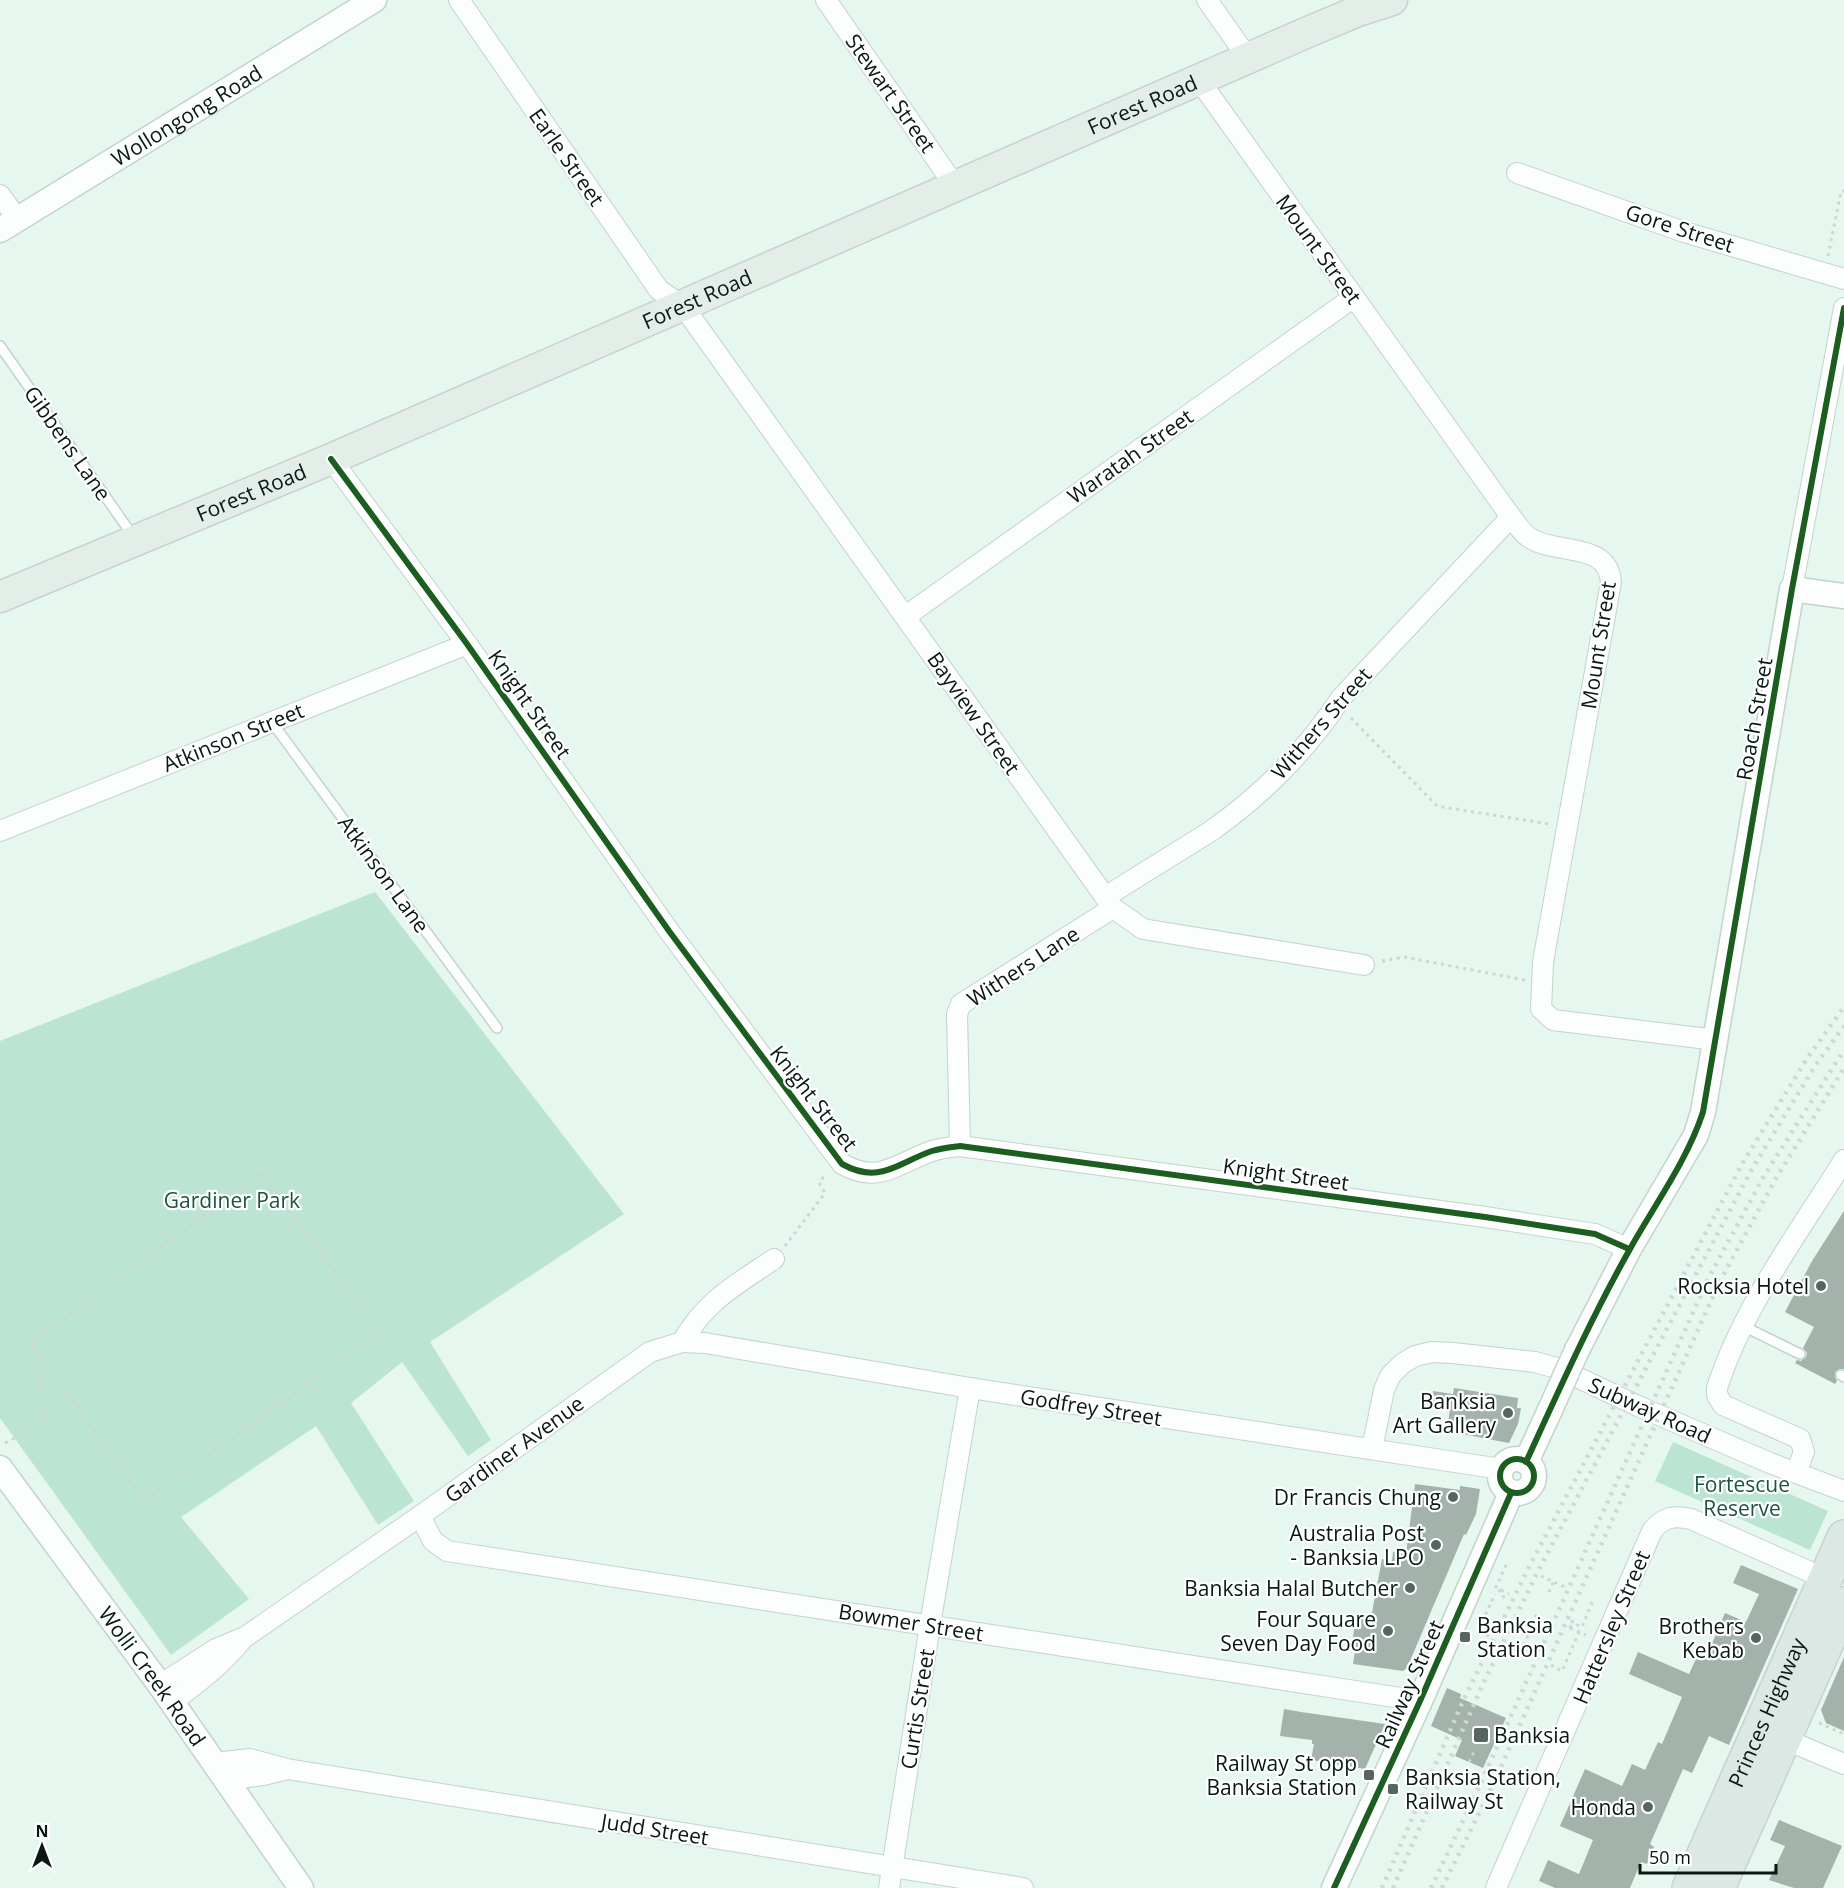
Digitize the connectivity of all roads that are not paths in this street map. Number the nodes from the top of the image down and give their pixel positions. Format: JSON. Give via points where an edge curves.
{"nodes":[{"id":1,"x":374,"y":0,"type":"edge"},
{"id":2,"x":459,"y":0,"type":"edge"},
{"id":3,"x":826,"y":0,"type":"edge"},
{"id":4,"x":1207,"y":0,"type":"edge"},
{"id":5,"x":1392,"y":0,"type":"edge"},
{"id":6,"x":1248,"y":58,"type":"junction"},
{"id":7,"x":1199,"y":80,"type":"junction"},
{"id":8,"x":1517,"y":173,"type":"dead end"},
{"id":9,"x":955,"y":186,"type":"junction"},
{"id":10,"x":0,"y":195,"type":"edge"},
{"id":11,"x":9,"y":225,"type":"edge"},
{"id":12,"x":1835,"y":276,"type":"edge"},
{"id":13,"x":1354,"y":297,"type":"junction"},
{"id":14,"x":683,"y":306,"type":"junction"},
{"id":15,"x":1844,"y":308,"type":"edge"},
{"id":16,"x":0,"y":346,"type":"edge"},
{"id":17,"x":331,"y":459,"type":"junction"},
{"id":18,"x":1511,"y":517,"type":"junction"},
{"id":19,"x":137,"y":541,"type":"junction"},
{"id":20,"x":1792,"y":590,"type":"junction"},
{"id":21,"x":1844,"y":596,"type":"edge"},
{"id":22,"x":0,"y":597,"type":"edge"},
{"id":23,"x":906,"y":616,"type":"junction"},
{"id":24,"x":467,"y":644,"type":"junction"},
{"id":25,"x":271,"y":721,"type":"junction"},
{"id":26,"x":0,"y":831,"type":"edge"},
{"id":27,"x":1109,"y":903,"type":"junction"},
{"id":28,"x":1364,"y":965,"type":"road end"},
{"id":29,"x":497,"y":1028,"type":"dead end"},
{"id":30,"x":1716,"y":1040,"type":"junction"},
{"id":31,"x":960,"y":1146,"type":"junction"},
{"id":32,"x":1844,"y":1160,"type":"edge"},
{"id":33,"x":1629,"y":1249,"type":"junction"},
{"id":34,"x":774,"y":1259,"type":"road end"},
{"id":35,"x":1743,"y":1326,"type":"junction"},
{"id":36,"x":682,"y":1342,"type":"junction"},
{"id":37,"x":1800,"y":1354,"type":"dead end"},
{"id":38,"x":970,"y":1388,"type":"junction"},
{"id":39,"x":1372,"y":1449,"type":"junction"},
{"id":40,"x":1526,"y":1462,"type":"junction"},
{"id":41,"x":0,"y":1468,"type":"edge"},
{"id":42,"x":1501,"y":1469,"type":"junction"},
{"id":43,"x":1796,"y":1473,"type":"junction"},
{"id":44,"x":1844,"y":1491,"type":"edge"},
{"id":45,"x":1511,"y":1493,"type":"junction"},
{"id":46,"x":420,"y":1516,"type":"junction"},
{"id":47,"x":1844,"y":1537,"type":"edge"},
{"id":48,"x":1835,"y":1592,"type":"edge"},
{"id":49,"x":930,"y":1625,"type":"junction"},
{"id":50,"x":166,"y":1693,"type":"junction"},
{"id":51,"x":1420,"y":1701,"type":"junction"},
{"id":52,"x":1784,"y":1739,"type":"junction"},
{"id":53,"x":1844,"y":1764,"type":"edge"},
{"id":54,"x":221,"y":1772,"type":"junction"},
{"id":55,"x":892,"y":1868,"type":"junction"},
{"id":56,"x":301,"y":1888,"type":"edge"},
{"id":57,"x":889,"y":1888,"type":"edge"},
{"id":58,"x":1023,"y":1888,"type":"edge"},
{"id":59,"x":1334,"y":1888,"type":"edge"},
{"id":60,"x":1496,"y":1888,"type":"edge"},
{"id":61,"x":1689,"y":1888,"type":"edge"},
{"id":62,"x":1718,"y":1888,"type":"edge"}],
"edges":[{"from":1,"to":11,"type":"street","name":"Wollongong Road"},
{"from":2,"to":14,"type":"street","name":"Earle Street","via":[[659,290]]},
{"from":3,"to":9,"type":"street","name":"Stewart Street"},
{"from":4,"to":6,"type":"street"},
{"from":5,"to":6,"type":"main road","name":"Forest Road"},
{"from":6,"to":7,"type":"main road","name":"Forest Road"},
{"from":7,"to":9,"type":"main road","name":"Forest Road"},
{"from":7,"to":13,"type":"street","name":"Mount Street"},
{"from":8,"to":12,"type":"street","name":"Gore Street","via":[[1684,232]]},
{"from":9,"to":14,"type":"main road","name":"Forest Road"},
{"from":10,"to":11,"type":"street"},
{"from":13,"to":18,"type":"street","name":"Mount Street"},
{"from":13,"to":23,"type":"street","name":"Waratah Street"},
{"from":14,"to":17,"type":"main road","name":"Forest Road"},
{"from":14,"to":23,"type":"street","name":"Bayview Street"},
{"from":15,"to":20,"type":"street","name":"Roach Street"},
{"from":16,"to":19,"type":"lane","name":"Gibbens Lane"},
{"from":17,"to":19,"type":"main road","name":"Forest Road"},
{"from":17,"to":24,"type":"street","name":"Knight Street"},
{"from":18,"to":27,"type":"street","name":"Withers Street","via":[[1337,704],[1273,780],[1227,820]]},
{"from":18,"to":30,"type":"street","name":"Mount Street","via":[[1530,538],[1599,558],[1611,576],[1543,962],[1541,1009],[1553,1020]]},
{"from":19,"to":22,"type":"main road","name":"Forest Road"},
{"from":20,"to":21,"type":"street"},
{"from":20,"to":30,"type":"street","name":"Roach Street"},
{"from":23,"to":27,"type":"street","name":"Bayview Street"},
{"from":24,"to":25,"type":"street","name":"Atkinson Street"},
{"from":24,"to":31,"type":"street","name":"Knight Street","via":[[669,932],[842,1164],[862,1172],[886,1173],[932,1151]]},
{"from":25,"to":26,"type":"street","name":"Atkinson Street"},
{"from":25,"to":29,"type":"lane","name":"Atkinson Lane"},
{"from":27,"to":28,"type":"street","name":"Bayview Street","via":[[1143,929]]},
{"from":27,"to":31,"type":"street","name":"Withers Lane","via":[[961,1004],[957,1014]]},
{"from":30,"to":33,"type":"street","name":"Roach Street","via":[[1696,1135]]},
{"from":31,"to":33,"type":"street","name":"Knight Street","via":[[1595,1234]]},
{"from":32,"to":35,"type":"street"},
{"from":33,"to":40,"type":"street","bridge":true},
{"from":34,"to":36,"type":"street","via":[[716,1299],[693,1322]]},
{"from":35,"to":37,"type":"lane"},
{"from":35,"to":43,"type":"street","via":[[1717,1395],[1723,1405],[1800,1439],[1804,1452]]},
{"from":36,"to":38,"type":"street","name":"Godfrey Street"},
{"from":36,"to":46,"type":"street","name":"Gardiner Avenue","via":[[650,1352]]},
{"from":38,"to":39,"type":"street","name":"Godfrey Street"},
{"from":38,"to":49,"type":"street","name":"Curtis Street"},
{"from":39,"to":42,"type":"street","name":"Godfrey Street"},
{"from":39,"to":43,"type":"street","name":"Subway Road","via":[[1390,1376],[1415,1356],[1453,1353],[1560,1369]]},
{"from":40,"to":42,"type":"street","via":[[1515,1459]]},
{"from":40,"to":45,"type":"street","via":[[1533,1470],[1531,1486],[1522,1493]]},
{"from":41,"to":50,"type":"street","name":"Wolli Creek Road"},
{"from":42,"to":45,"type":"street","via":[[1500,1480]]},
{"from":43,"to":44,"type":"street","name":"Subway Road"},
{"from":45,"to":51,"type":"street","name":"Railway Street"},
{"from":46,"to":49,"type":"street","name":"Bowmer Street","via":[[433,1541],[447,1551]]},
{"from":46,"to":50,"type":"street","name":"Gardiner Avenue","via":[[245,1637],[216,1649]]},
{"from":47,"to":48,"type":"highway","name":"Princes Highway"},
{"from":48,"to":52,"type":"highway","name":"Princes Highway"},
{"from":48,"to":60,"type":"street","name":"Hattersley Street","via":[[1691,1519],[1679,1516],[1658,1523]]},
{"from":48,"to":61,"type":"highway","name":"Princes Highway"},
{"from":49,"to":51,"type":"street","name":"Bowmer Street"},
{"from":49,"to":55,"type":"street","name":"Curtis Street"},
{"from":50,"to":54,"type":"street","name":"Wolli Creek Road"},
{"from":51,"to":59,"type":"street","name":"Railway Street"},
{"from":52,"to":53,"type":"street"},
{"from":52,"to":62,"type":"highway","name":"Princes Highway"},
{"from":54,"to":55,"type":"street","name":"Judd Street","via":[[250,1759],[287,1769]]},
{"from":54,"to":56,"type":"street","name":"Wolli Creek Road"},
{"from":55,"to":57,"type":"street","name":"Curtis Street"},
{"from":55,"to":58,"type":"street","name":"Judd Street"}]}
